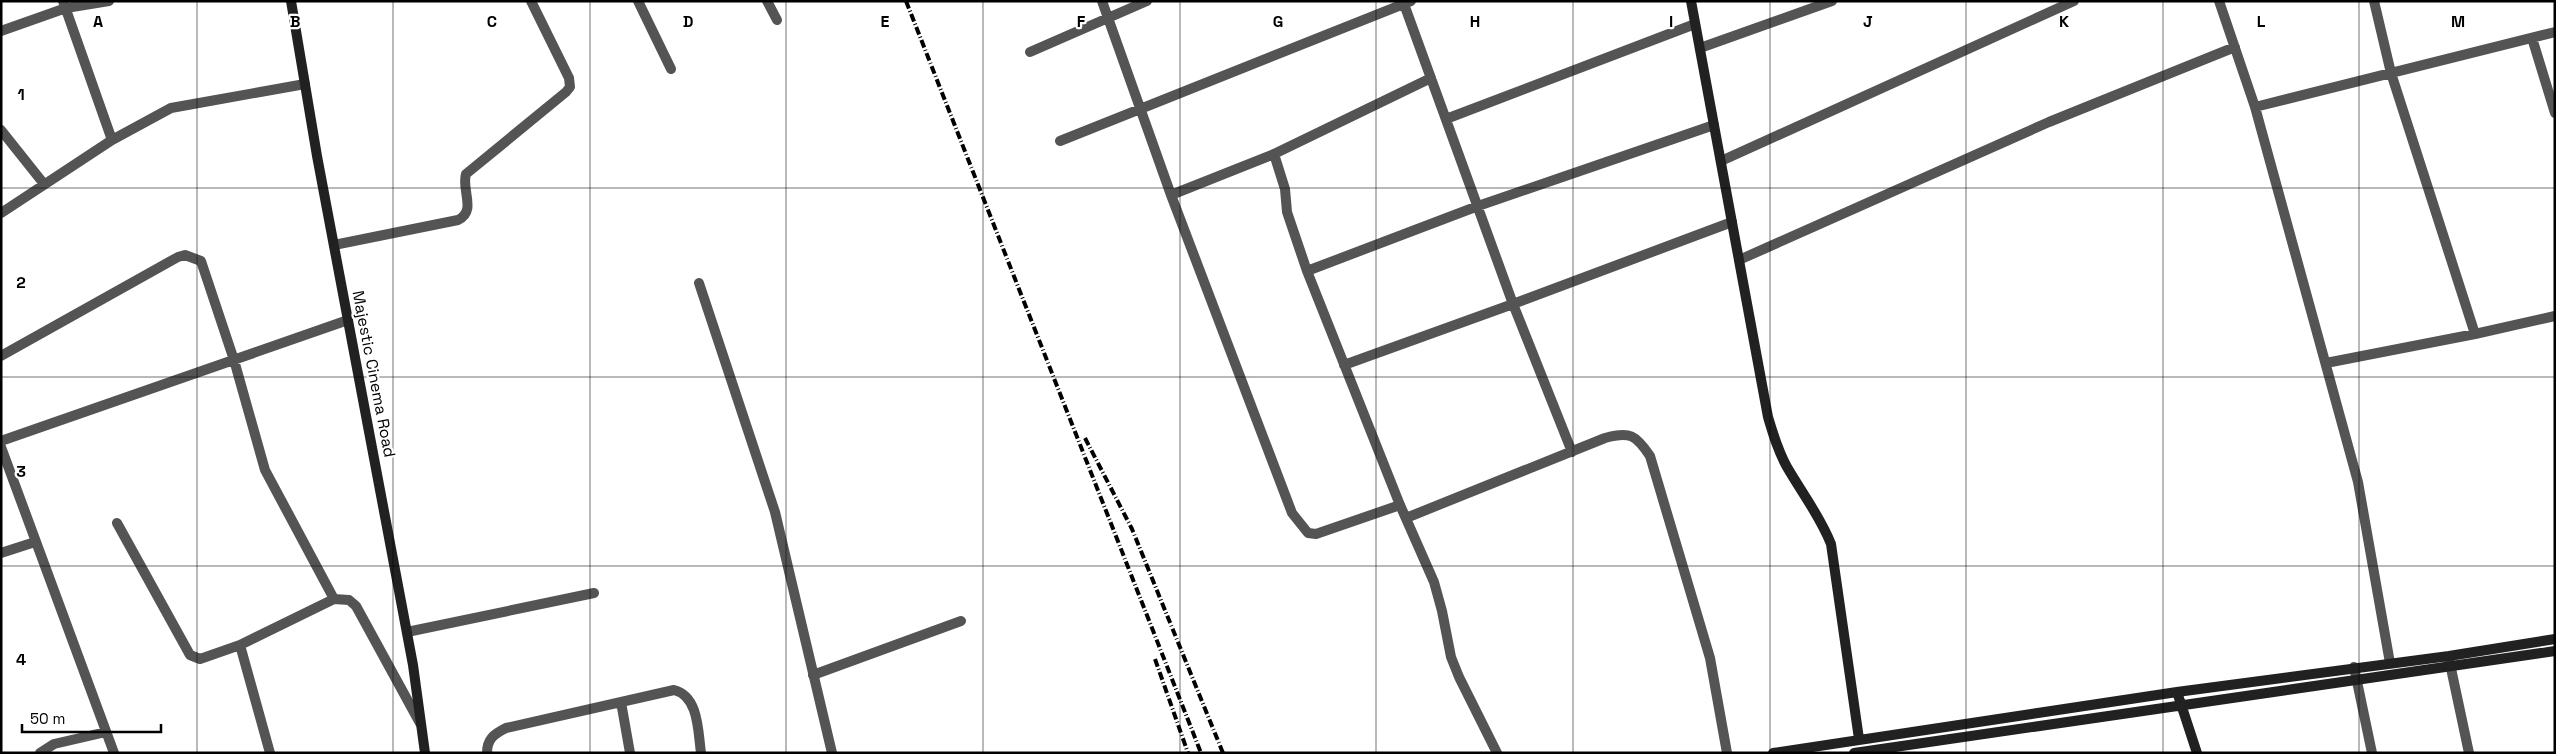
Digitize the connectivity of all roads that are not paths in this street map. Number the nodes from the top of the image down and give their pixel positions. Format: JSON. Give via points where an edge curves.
{"nodes":[{"id":1,"x":109,"y":1,"type":"edge"},
{"id":2,"x":291,"y":1,"type":"edge"},
{"id":3,"x":531,"y":1,"type":"edge"},
{"id":4,"x":638,"y":1,"type":"edge"},
{"id":5,"x":768,"y":1,"type":"edge"},
{"id":6,"x":1102,"y":1,"type":"edge"},
{"id":7,"x":1147,"y":1,"type":"edge"},
{"id":8,"x":1691,"y":1,"type":"edge"},
{"id":9,"x":1832,"y":1,"type":"edge"},
{"id":10,"x":2074,"y":1,"type":"edge"},
{"id":11,"x":2219,"y":1,"type":"edge"},
{"id":12,"x":2374,"y":1,"type":"edge"},
{"id":13,"x":1407,"y":3,"type":"edge"},
{"id":14,"x":64,"y":5,"type":"edge"},
{"id":15,"x":1108,"y":16,"type":"junction"},
{"id":16,"x":777,"y":20,"type":"dead end"},
{"id":17,"x":1695,"y":24,"type":"junction"},
{"id":18,"x":1,"y":31,"type":"edge"},
{"id":19,"x":2555,"y":32,"type":"edge"},
{"id":20,"x":2532,"y":38,"type":"junction"},
{"id":21,"x":2235,"y":47,"type":"junction"},
{"id":22,"x":1700,"y":48,"type":"junction"},
{"id":23,"x":1030,"y":52,"type":"dead end"},
{"id":24,"x":671,"y":69,"type":"dead end"},
{"id":25,"x":2391,"y":73,"type":"junction"},
{"id":26,"x":1431,"y":78,"type":"junction"},
{"id":27,"x":305,"y":84,"type":"junction"},
{"id":28,"x":1140,"y":107,"type":"junction"},
{"id":29,"x":2255,"y":107,"type":"junction"},
{"id":30,"x":2555,"y":113,"type":"edge"},
{"id":31,"x":1446,"y":119,"type":"junction"},
{"id":32,"x":1714,"y":125,"type":"junction"},
{"id":33,"x":1,"y":130,"type":"edge"},
{"id":34,"x":112,"y":140,"type":"junction"},
{"id":35,"x":1060,"y":141,"type":"dead end"},
{"id":36,"x":1274,"y":154,"type":"junction"},
{"id":37,"x":1721,"y":161,"type":"junction"},
{"id":38,"x":44,"y":184,"type":"junction"},
{"id":39,"x":1171,"y":195,"type":"junction"},
{"id":40,"x":1478,"y":206,"type":"junction"},
{"id":41,"x":1,"y":212,"type":"edge"},
{"id":42,"x":1732,"y":222,"type":"junction"},
{"id":43,"x":334,"y":245,"type":"junction"},
{"id":44,"x":1739,"y":260,"type":"junction"},
{"id":45,"x":1307,"y":271,"type":"junction"},
{"id":46,"x":699,"y":283,"type":"dead end"},
{"id":47,"x":1513,"y":304,"type":"junction"},
{"id":48,"x":2555,"y":316,"type":"edge"},
{"id":49,"x":348,"y":320,"type":"junction"},
{"id":50,"x":2475,"y":334,"type":"junction"},
{"id":51,"x":1,"y":356,"type":"edge"},
{"id":52,"x":234,"y":360,"type":"junction"},
{"id":53,"x":2326,"y":363,"type":"junction"},
{"id":54,"x":1344,"y":365,"type":"junction"},
{"id":55,"x":1,"y":441,"type":"edge"},
{"id":56,"x":1,"y":447,"type":"edge"},
{"id":57,"x":1572,"y":452,"type":"junction"},
{"id":58,"x":1400,"y":505,"type":"junction"},
{"id":59,"x":1406,"y":518,"type":"junction"},
{"id":60,"x":117,"y":524,"type":"dead end"},
{"id":61,"x":35,"y":542,"type":"junction"},
{"id":62,"x":1,"y":553,"type":"edge"},
{"id":63,"x":594,"y":593,"type":"dead end"},
{"id":64,"x":334,"y":600,"type":"junction"},
{"id":65,"x":961,"y":621,"type":"dead end"},
{"id":66,"x":407,"y":632,"type":"junction"},
{"id":67,"x":2555,"y":639,"type":"edge"},
{"id":68,"x":240,"y":645,"type":"junction"},
{"id":69,"x":2555,"y":651,"type":"edge"},
{"id":70,"x":2449,"y":656,"type":"junction"},
{"id":71,"x":2390,"y":663,"type":"junction"},
{"id":72,"x":2354,"y":667,"type":"junction"},
{"id":73,"x":2451,"y":667,"type":"junction"},
{"id":74,"x":813,"y":675,"type":"junction"},
{"id":75,"x":2356,"y":679,"type":"junction"},
{"id":76,"x":2177,"y":692,"type":"junction"},
{"id":77,"x":621,"y":702,"type":"junction"},
{"id":78,"x":2181,"y":706,"type":"junction"},
{"id":79,"x":421,"y":724,"type":"junction"},
{"id":80,"x":106,"y":732,"type":"junction"},
{"id":81,"x":1855,"y":739,"type":"junction"},
{"id":82,"x":40,"y":753,"type":"edge"},
{"id":83,"x":114,"y":753,"type":"edge"},
{"id":84,"x":270,"y":753,"type":"edge"},
{"id":85,"x":425,"y":753,"type":"edge"},
{"id":86,"x":487,"y":753,"type":"edge"},
{"id":87,"x":630,"y":753,"type":"edge"},
{"id":88,"x":700,"y":753,"type":"edge"},
{"id":89,"x":832,"y":753,"type":"edge"},
{"id":90,"x":1497,"y":753,"type":"edge"},
{"id":91,"x":1727,"y":753,"type":"edge"},
{"id":92,"x":1773,"y":753,"type":"edge"},
{"id":93,"x":1856,"y":753,"type":"edge"},
{"id":94,"x":2197,"y":753,"type":"edge"},
{"id":95,"x":2372,"y":753,"type":"edge"},
{"id":96,"x":2469,"y":753,"type":"edge"}],
"edges":[{"from":1,"to":14,"type":"street"},
{"from":2,"to":27,"type":"street","name":"Majestic Cinema Road"},
{"from":3,"to":43,"type":"street","via":[[569,78],[570,87],[466,174],[466,216]]},
{"from":4,"to":24,"type":"street"},
{"from":5,"to":16,"type":"street"},
{"from":6,"to":15,"type":"street"},
{"from":7,"to":15,"type":"street"},
{"from":8,"to":17,"type":"street"},
{"from":9,"to":22,"type":"street"},
{"from":10,"to":37,"type":"street"},
{"from":11,"to":21,"type":"street"},
{"from":12,"to":25,"type":"street"},
{"from":13,"to":26,"type":"street"},
{"from":13,"to":28,"type":"street"},
{"from":14,"to":18,"type":"street"},
{"from":14,"to":34,"type":"street"},
{"from":15,"to":23,"type":"street"},
{"from":15,"to":28,"type":"street"},
{"from":17,"to":22,"type":"street"},
{"from":17,"to":31,"type":"street"},
{"from":19,"to":20,"type":"street"},
{"from":20,"to":25,"type":"street"},
{"from":20,"to":30,"type":"street"},
{"from":21,"to":29,"type":"street"},
{"from":21,"to":44,"type":"street","via":[[2049,122]]},
{"from":22,"to":32,"type":"street"},
{"from":25,"to":29,"type":"street"},
{"from":25,"to":50,"type":"street"},
{"from":26,"to":31,"type":"street"},
{"from":26,"to":36,"type":"street"},
{"from":27,"to":34,"type":"street","via":[[171,108]]},
{"from":27,"to":43,"type":"street","name":"Majestic Cinema Road"},
{"from":28,"to":35,"type":"street"},
{"from":28,"to":39,"type":"street"},
{"from":29,"to":53,"type":"street"},
{"from":31,"to":40,"type":"street"},
{"from":32,"to":37,"type":"street"},
{"from":32,"to":40,"type":"street"},
{"from":33,"to":38,"type":"street"},
{"from":34,"to":38,"type":"street"},
{"from":36,"to":39,"type":"street"},
{"from":36,"to":45,"type":"street","via":[[1285,188],[1287,212]]},
{"from":37,"to":42,"type":"street"},
{"from":38,"to":41,"type":"street"},
{"from":39,"to":58,"type":"street","via":[[1292,513],[1300,525],[1308,533],[1316,534]]},
{"from":40,"to":45,"type":"street"},
{"from":40,"to":47,"type":"street"},
{"from":42,"to":44,"type":"street"},
{"from":42,"to":47,"type":"street"},
{"from":43,"to":49,"type":"street","name":"Majestic Cinema Road"},
{"from":44,"to":81,"type":"street","via":[[1775,443],[1786,467],[1822,522],[1831,544]]},
{"from":45,"to":54,"type":"street"},
{"from":46,"to":74,"type":"street","via":[[775,512]]},
{"from":47,"to":54,"type":"street"},
{"from":47,"to":57,"type":"street"},
{"from":48,"to":50,"type":"street"},
{"from":49,"to":52,"type":"street"},
{"from":49,"to":66,"type":"street","name":"Majestic Cinema Road"},
{"from":50,"to":53,"type":"street"},
{"from":51,"to":52,"type":"street","via":[[185,255],[201,262],[205,269]]},
{"from":52,"to":55,"type":"street"},
{"from":52,"to":64,"type":"street","via":[[264,470]]},
{"from":53,"to":71,"type":"street","via":[[2358,482]]},
{"from":54,"to":58,"type":"street"},
{"from":56,"to":61,"type":"street"},
{"from":57,"to":59,"type":"street"},
{"from":57,"to":91,"type":"street","via":[[1622,433],[1641,442],[1650,456],[1710,658]]},
{"from":58,"to":59,"type":"street"},
{"from":59,"to":90,"type":"street","via":[[1434,582],[1451,657]]},
{"from":60,"to":68,"type":"street","via":[[190,655],[200,659]]},
{"from":61,"to":62,"type":"street"},
{"from":61,"to":80,"type":"street"},
{"from":63,"to":66,"type":"street"},
{"from":64,"to":68,"type":"street"},
{"from":64,"to":79,"type":"street","via":[[350,600],[356,606]]},
{"from":65,"to":74,"type":"street"},
{"from":66,"to":79,"type":"street","name":"Majestic Cinema Road"},
{"from":67,"to":70,"type":"street"},
{"from":68,"to":84,"type":"street"},
{"from":69,"to":73,"type":"street"},
{"from":70,"to":71,"type":"street"},
{"from":70,"to":73,"type":"street"},
{"from":71,"to":72,"type":"street"},
{"from":72,"to":75,"type":"street"},
{"from":72,"to":76,"type":"street"},
{"from":73,"to":75,"type":"street"},
{"from":73,"to":96,"type":"street"},
{"from":74,"to":89,"type":"street"},
{"from":75,"to":78,"type":"street"},
{"from":75,"to":95,"type":"street"},
{"from":76,"to":78,"type":"street"},
{"from":76,"to":81,"type":"street"},
{"from":77,"to":86,"type":"street","via":[[506,728],[494,734],[487,745]]},
{"from":77,"to":87,"type":"street"},
{"from":77,"to":88,"type":"street","via":[[674,690],[685,695],[694,711]]},
{"from":78,"to":93,"type":"street"},
{"from":78,"to":94,"type":"street"},
{"from":79,"to":85,"type":"street","name":"Majestic Cinema Road"},
{"from":80,"to":82,"type":"street","via":[[54,744]]},
{"from":80,"to":83,"type":"street"},
{"from":81,"to":92,"type":"street"},
{"from":81,"to":93,"type":"street"}]}
